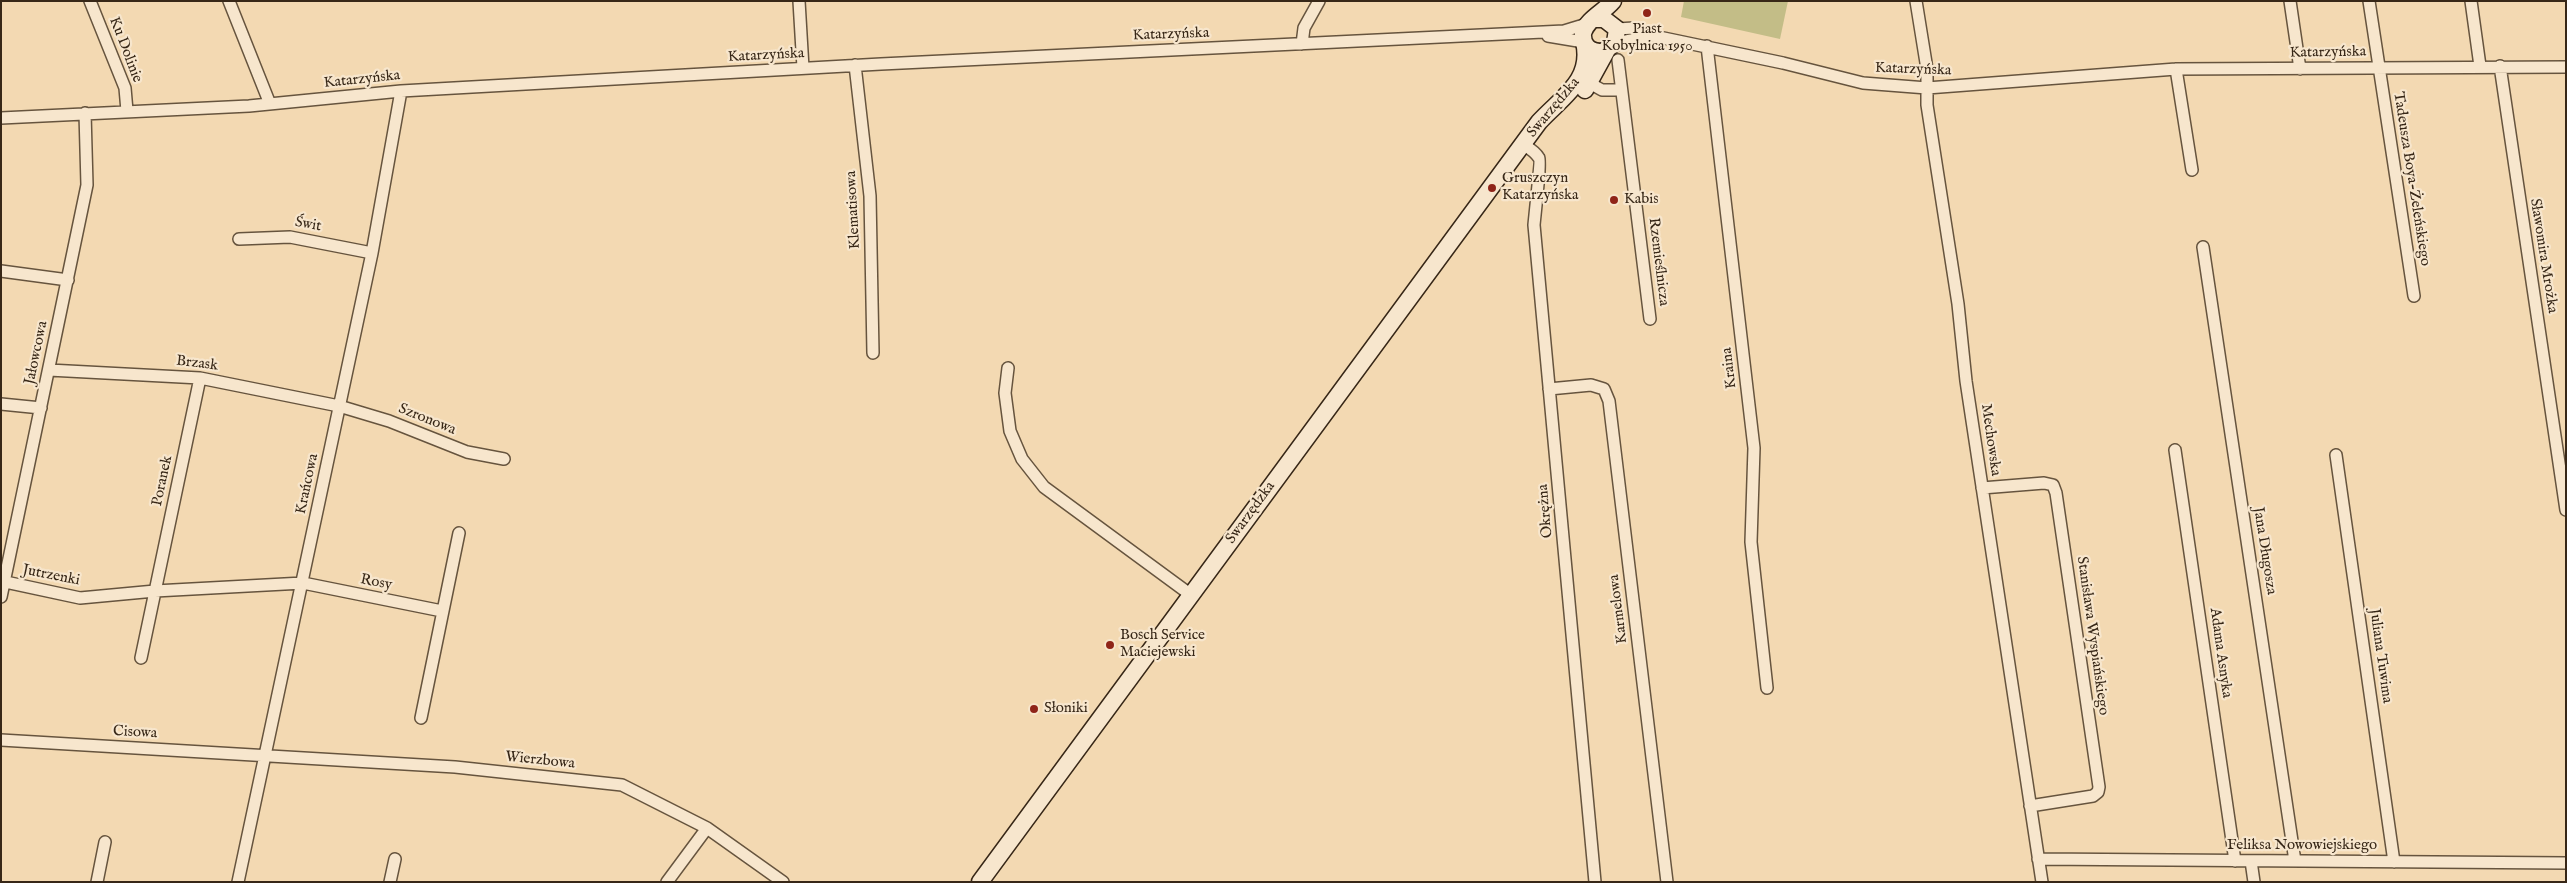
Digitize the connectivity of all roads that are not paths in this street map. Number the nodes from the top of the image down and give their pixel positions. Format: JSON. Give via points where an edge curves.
{"nodes":[{"id":1,"x":90,"y":1,"type":"edge"},
{"id":2,"x":229,"y":1,"type":"edge"},
{"id":3,"x":799,"y":1,"type":"edge"},
{"id":4,"x":1319,"y":1,"type":"edge"},
{"id":5,"x":1613,"y":1,"type":"edge"},
{"id":6,"x":1623,"y":1,"type":"edge"},
{"id":7,"x":1916,"y":1,"type":"edge"},
{"id":8,"x":2290,"y":1,"type":"edge"},
{"id":9,"x":2369,"y":1,"type":"edge"},
{"id":10,"x":2471,"y":1,"type":"edge"},
{"id":11,"x":1591,"y":21,"type":"junction"},
{"id":12,"x":1534,"y":32,"type":"junction"},
{"id":13,"x":1584,"y":42,"type":"junction"},
{"id":14,"x":1302,"y":44,"type":"junction"},
{"id":15,"x":1614,"y":46,"type":"junction"},
{"id":16,"x":1707,"y":46,"type":"junction"},
{"id":17,"x":854,"y":65,"type":"junction"},
{"id":18,"x":2480,"y":66,"type":"junction"},
{"id":19,"x":2500,"y":66,"type":"junction"},
{"id":20,"x":2378,"y":67,"type":"junction"},
{"id":21,"x":2566,"y":67,"type":"edge"},
{"id":22,"x":803,"y":68,"type":"junction"},
{"id":23,"x":2176,"y":69,"type":"junction"},
{"id":24,"x":2300,"y":69,"type":"junction"},
{"id":25,"x":1585,"y":81,"type":"junction"},
{"id":26,"x":1927,"y":88,"type":"junction"},
{"id":27,"x":1621,"y":90,"type":"junction"},
{"id":28,"x":402,"y":91,"type":"junction"},
{"id":29,"x":270,"y":104,"type":"junction"},
{"id":30,"x":127,"y":112,"type":"junction"},
{"id":31,"x":85,"y":113,"type":"junction"},
{"id":32,"x":1,"y":118,"type":"edge"},
{"id":33,"x":1524,"y":145,"type":"junction"},
{"id":34,"x":2192,"y":170,"type":"dead end"},
{"id":35,"x":239,"y":239,"type":"dead end"},
{"id":36,"x":2203,"y":246,"type":"dead end"},
{"id":37,"x":372,"y":253,"type":"junction"},
{"id":38,"x":1,"y":271,"type":"edge"},
{"id":39,"x":68,"y":280,"type":"junction"},
{"id":40,"x":2414,"y":296,"type":"dead end"},
{"id":41,"x":1650,"y":319,"type":"dead end"},
{"id":42,"x":873,"y":353,"type":"dead end"},
{"id":43,"x":1008,"y":368,"type":"dead end"},
{"id":44,"x":49,"y":370,"type":"junction"},
{"id":45,"x":200,"y":378,"type":"junction"},
{"id":46,"x":1549,"y":389,"type":"junction"},
{"id":47,"x":1,"y":404,"type":"edge"},
{"id":48,"x":340,"y":406,"type":"junction"},
{"id":49,"x":41,"y":408,"type":"junction"},
{"id":50,"x":2175,"y":450,"type":"dead end"},
{"id":51,"x":2336,"y":455,"type":"dead end"},
{"id":52,"x":504,"y":459,"type":"dead end"},
{"id":53,"x":1982,"y":488,"type":"junction"},
{"id":54,"x":2566,"y":510,"type":"edge"},
{"id":55,"x":459,"y":533,"type":"dead end"},
{"id":56,"x":3,"y":582,"type":"edge"},
{"id":57,"x":303,"y":584,"type":"junction"},
{"id":58,"x":155,"y":591,"type":"junction"},
{"id":59,"x":1191,"y":595,"type":"junction"},
{"id":60,"x":1,"y":597,"type":"edge"},
{"id":61,"x":442,"y":611,"type":"junction"},
{"id":62,"x":141,"y":658,"type":"dead end"},
{"id":63,"x":1767,"y":688,"type":"dead end"},
{"id":64,"x":421,"y":718,"type":"dead end"},
{"id":65,"x":1,"y":740,"type":"edge"},
{"id":66,"x":266,"y":756,"type":"junction"},
{"id":67,"x":2030,"y":806,"type":"junction"},
{"id":68,"x":707,"y":828,"type":"junction"},
{"id":69,"x":105,"y":842,"type":"dead end"},
{"id":70,"x":395,"y":859,"type":"dead end"},
{"id":71,"x":2038,"y":860,"type":"junction"},
{"id":72,"x":2235,"y":861,"type":"junction"},
{"id":73,"x":2251,"y":861,"type":"junction"},
{"id":74,"x":2295,"y":861,"type":"junction"},
{"id":75,"x":2394,"y":862,"type":"junction"},
{"id":76,"x":2566,"y":863,"type":"edge"},
{"id":77,"x":97,"y":882,"type":"edge"},
{"id":78,"x":238,"y":882,"type":"edge"},
{"id":79,"x":390,"y":882,"type":"edge"},
{"id":80,"x":667,"y":882,"type":"edge"},
{"id":81,"x":784,"y":882,"type":"edge"},
{"id":82,"x":980,"y":882,"type":"edge"},
{"id":83,"x":1595,"y":882,"type":"edge"},
{"id":84,"x":1667,"y":882,"type":"edge"},
{"id":85,"x":2042,"y":882,"type":"edge"},
{"id":86,"x":2254,"y":882,"type":"edge"}],
"edges":[{"from":1,"to":30,"type":"street","name":"Ku Dolinie","via":[[125,88]]},
{"from":2,"to":29,"type":"street"},
{"from":3,"to":22,"type":"street"},
{"from":4,"to":14,"type":"street","via":[[1304,28]]},
{"from":5,"to":11,"type":"street"},
{"from":6,"to":15,"type":"street","name":"Swarzędzka"},
{"from":7,"to":26,"type":"street","name":"Mechowska"},
{"from":8,"to":24,"type":"street"},
{"from":9,"to":20,"type":"street","name":"Tadeusza Boya-Żeleńskiego"},
{"from":10,"to":18,"type":"street"},
{"from":11,"to":12,"type":"street","name":"Katarzyńska","via":[[1564,31]]},
{"from":11,"to":13,"type":"street","name":"Swarzędzka","via":[[1582,33]]},
{"from":11,"to":15,"type":"street","via":[[1604,19]]},
{"from":12,"to":13,"type":"street","name":"Katarzyńska"},
{"from":12,"to":14,"type":"street","name":"Katarzyńska"},
{"from":13,"to":15,"type":"street","via":[[1594,51]]},
{"from":13,"to":25,"type":"street","name":"Swarzędzka"},
{"from":14,"to":17,"type":"street","name":"Katarzyńska"},
{"from":15,"to":16,"type":"street","name":"Katarzyńska","via":[[1654,36]]},
{"from":15,"to":25,"type":"street","name":"Swarzędzka"},
{"from":15,"to":27,"type":"street","name":"Rzemieślnicza"},
{"from":16,"to":26,"type":"street","name":"Katarzyńska","via":[[1863,83]]},
{"from":16,"to":63,"type":"street","name":"Kraina","via":[[1754,448],[1752,556]]},
{"from":17,"to":22,"type":"street","name":"Katarzyńska"},
{"from":17,"to":42,"type":"street","name":"Klematisowa","via":[[870,196]]},
{"from":18,"to":19,"type":"street","name":"Katarzyńska"},
{"from":18,"to":20,"type":"street","name":"Katarzyńska"},
{"from":19,"to":21,"type":"street","name":"Katarzyńska"},
{"from":19,"to":54,"type":"street","name":"Sławomira Mrożka"},
{"from":20,"to":24,"type":"street","name":"Katarzyńska"},
{"from":20,"to":40,"type":"street","name":"Tadeusza Boya-Żeleńskiego"},
{"from":22,"to":28,"type":"street","name":"Katarzyńska"},
{"from":23,"to":24,"type":"street","name":"Katarzyńska"},
{"from":23,"to":26,"type":"street","name":"Katarzyńska"},
{"from":23,"to":34,"type":"street"},
{"from":25,"to":27,"type":"street","via":[[1602,90]]},
{"from":25,"to":33,"type":"street","name":"Swarzędzka","via":[[1539,122]]},
{"from":26,"to":53,"type":"street","name":"Mechowska"},
{"from":27,"to":41,"type":"street","name":"Rzemieślnicza"},
{"from":28,"to":29,"type":"street","name":"Katarzyńska"},
{"from":28,"to":37,"type":"street","name":"Krańcowa"},
{"from":29,"to":30,"type":"street","name":"Katarzyńska"},
{"from":30,"to":31,"type":"street","name":"Katarzyńska"},
{"from":31,"to":32,"type":"street","name":"Katarzyńska"},
{"from":31,"to":39,"type":"street","name":"Jałowcowa","via":[[87,185]]},
{"from":33,"to":46,"type":"street","name":"Okrężna","via":[[1539,156],[1541,164],[1536,182],[1534,225]]},
{"from":33,"to":59,"type":"street","name":"Swarzędzka"},
{"from":35,"to":37,"type":"street","name":"Świt","via":[[290,236]]},
{"from":36,"to":74,"type":"street","name":"Jana Długosza"},
{"from":37,"to":48,"type":"street","name":"Krańcowa"},
{"from":38,"to":39,"type":"street"},
{"from":39,"to":44,"type":"street","name":"Jałowcowa"},
{"from":43,"to":59,"type":"street","via":[[1005,392],[1010,431],[1022,459],[1044,487]]},
{"from":44,"to":45,"type":"street","name":"Brzask"},
{"from":44,"to":49,"type":"street","name":"Jałowcowa"},
{"from":45,"to":48,"type":"street","name":"Brzask"},
{"from":45,"to":58,"type":"street","name":"Poranek"},
{"from":46,"to":83,"type":"street","name":"Okrężna"},
{"from":46,"to":84,"type":"street","name":"Karmelowa","via":[[1591,385],[1604,389],[1609,401]]},
{"from":47,"to":49,"type":"street"},
{"from":48,"to":52,"type":"street","name":"Szronowa","via":[[389,421],[467,452]]},
{"from":48,"to":57,"type":"street","name":"Krańcowa"},
{"from":49,"to":56,"type":"street","name":"Jałowcowa"},
{"from":50,"to":72,"type":"street","name":"Adama Asnyka"},
{"from":51,"to":75,"type":"street","name":"Juliana Tuwima"},
{"from":53,"to":67,"type":"street","name":"Mechowska"},
{"from":53,"to":67,"type":"street","name":"Stanisława Wyspiańskiego","via":[[2044,483],[2053,485],[2056,493],[2100,787],[2092,796]]},
{"from":55,"to":61,"type":"street"},
{"from":56,"to":58,"type":"street","name":"Jutrzenki","via":[[80,598]]},
{"from":56,"to":60,"type":"street","name":"Jałowcowa"},
{"from":57,"to":58,"type":"street","name":"Jutrzenki"},
{"from":57,"to":61,"type":"street","name":"Rosy"},
{"from":57,"to":66,"type":"street","name":"Krańcowa"},
{"from":58,"to":62,"type":"street"},
{"from":59,"to":82,"type":"street","name":"Swarzędzka"},
{"from":61,"to":64,"type":"street"},
{"from":65,"to":66,"type":"street","name":"Cisowa"},
{"from":66,"to":68,"type":"street","name":"Wierzbowa","via":[[455,766],[622,785]]},
{"from":66,"to":78,"type":"street","name":"Krańcowa"},
{"from":67,"to":71,"type":"street","name":"Mechowska"},
{"from":68,"to":80,"type":"street"},
{"from":68,"to":81,"type":"street","name":"Wierzbowa"},
{"from":69,"to":77,"type":"street"},
{"from":70,"to":79,"type":"street"},
{"from":71,"to":72,"type":"street","name":"Feliksa Nowowiejskiego"},
{"from":71,"to":85,"type":"street","name":"Mechowska"},
{"from":72,"to":73,"type":"street","name":"Feliksa Nowowiejskiego"},
{"from":73,"to":74,"type":"street","name":"Feliksa Nowowiejskiego"},
{"from":73,"to":86,"type":"street"},
{"from":74,"to":75,"type":"street","name":"Feliksa Nowowiejskiego"},
{"from":75,"to":76,"type":"street","name":"Feliksa Nowowiejskiego"}]}
